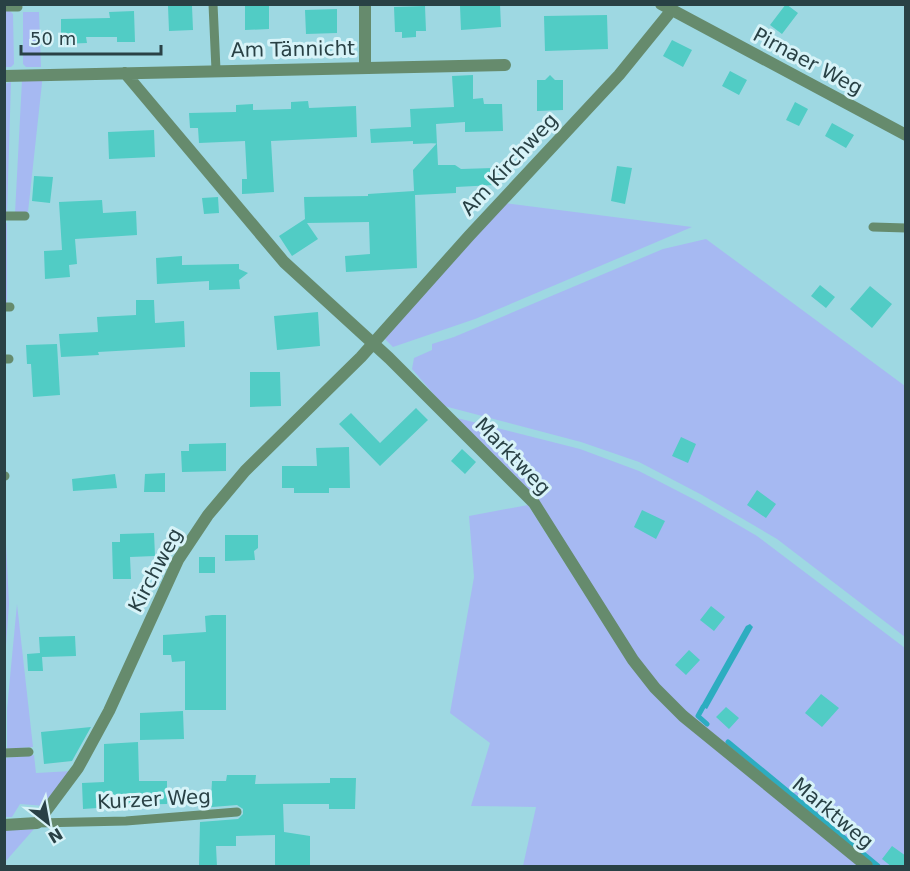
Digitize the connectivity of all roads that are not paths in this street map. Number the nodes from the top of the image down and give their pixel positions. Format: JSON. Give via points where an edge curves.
{"nodes":[{"id":1,"x":213,"y":4,"type":"edge"},
{"id":2,"x":364,"y":4,"type":"edge"},
{"id":3,"x":4,"y":7,"type":"edge"},
{"id":4,"x":18,"y":7,"type":"dead end"},
{"id":5,"x":666,"y":8,"type":"edge"},
{"id":6,"x":505,"y":65,"type":"dead end"},
{"id":7,"x":365,"y":68,"type":"junction"},
{"id":8,"x":216,"y":70,"type":"junction"},
{"id":9,"x":125,"y":73,"type":"junction"},
{"id":10,"x":4,"y":76,"type":"edge"},
{"id":11,"x":906,"y":135,"type":"edge"},
{"id":12,"x":4,"y":216,"type":"edge"},
{"id":13,"x":24,"y":216,"type":"dead end"},
{"id":14,"x":873,"y":227,"type":"dead end"},
{"id":15,"x":906,"y":228,"type":"edge"},
{"id":16,"x":374,"y":342,"type":"junction"},
{"id":17,"x":29,"y":752,"type":"dead end"},
{"id":18,"x":4,"y":753,"type":"edge"},
{"id":19,"x":237,"y":812,"type":"dead end"},
{"id":20,"x":37,"y":823,"type":"junction"},
{"id":21,"x":4,"y":825,"type":"edge"},
{"id":22,"x":867,"y":867,"type":"edge"}],
"edges":[{"from":1,"to":8,"type":"lane"},
{"from":2,"to":7,"type":"street","name":"Am Tännicht"},
{"from":3,"to":4,"type":"lane"},
{"from":5,"to":11,"type":"street","name":"Pirnaer Weg"},
{"from":5,"to":16,"type":"street","name":"Am Kirchweg","via":[[619,75]]},
{"from":6,"to":7,"type":"street","name":"Am Tännicht"},
{"from":7,"to":8,"type":"street","name":"Am Tännicht"},
{"from":8,"to":9,"type":"street","name":"Am Tännicht"},
{"from":9,"to":10,"type":"street","name":"Am Tännicht"},
{"from":9,"to":16,"type":"street","name":"Marktweg","via":[[284,262]]},
{"from":12,"to":13,"type":"lane"},
{"from":14,"to":15,"type":"lane"},
{"from":16,"to":20,"type":"street","name":"Kirchweg","via":[[246,471],[208,516],[178,560],[109,711],[78,768]]},
{"from":16,"to":22,"type":"street","name":"Marktweg","via":[[534,503],[633,660],[655,688],[683,716]]},
{"from":17,"to":18,"type":"lane"},
{"from":19,"to":20,"type":"lane","name":"Kurzer Weg"},
{"from":20,"to":21,"type":"street"}]}
